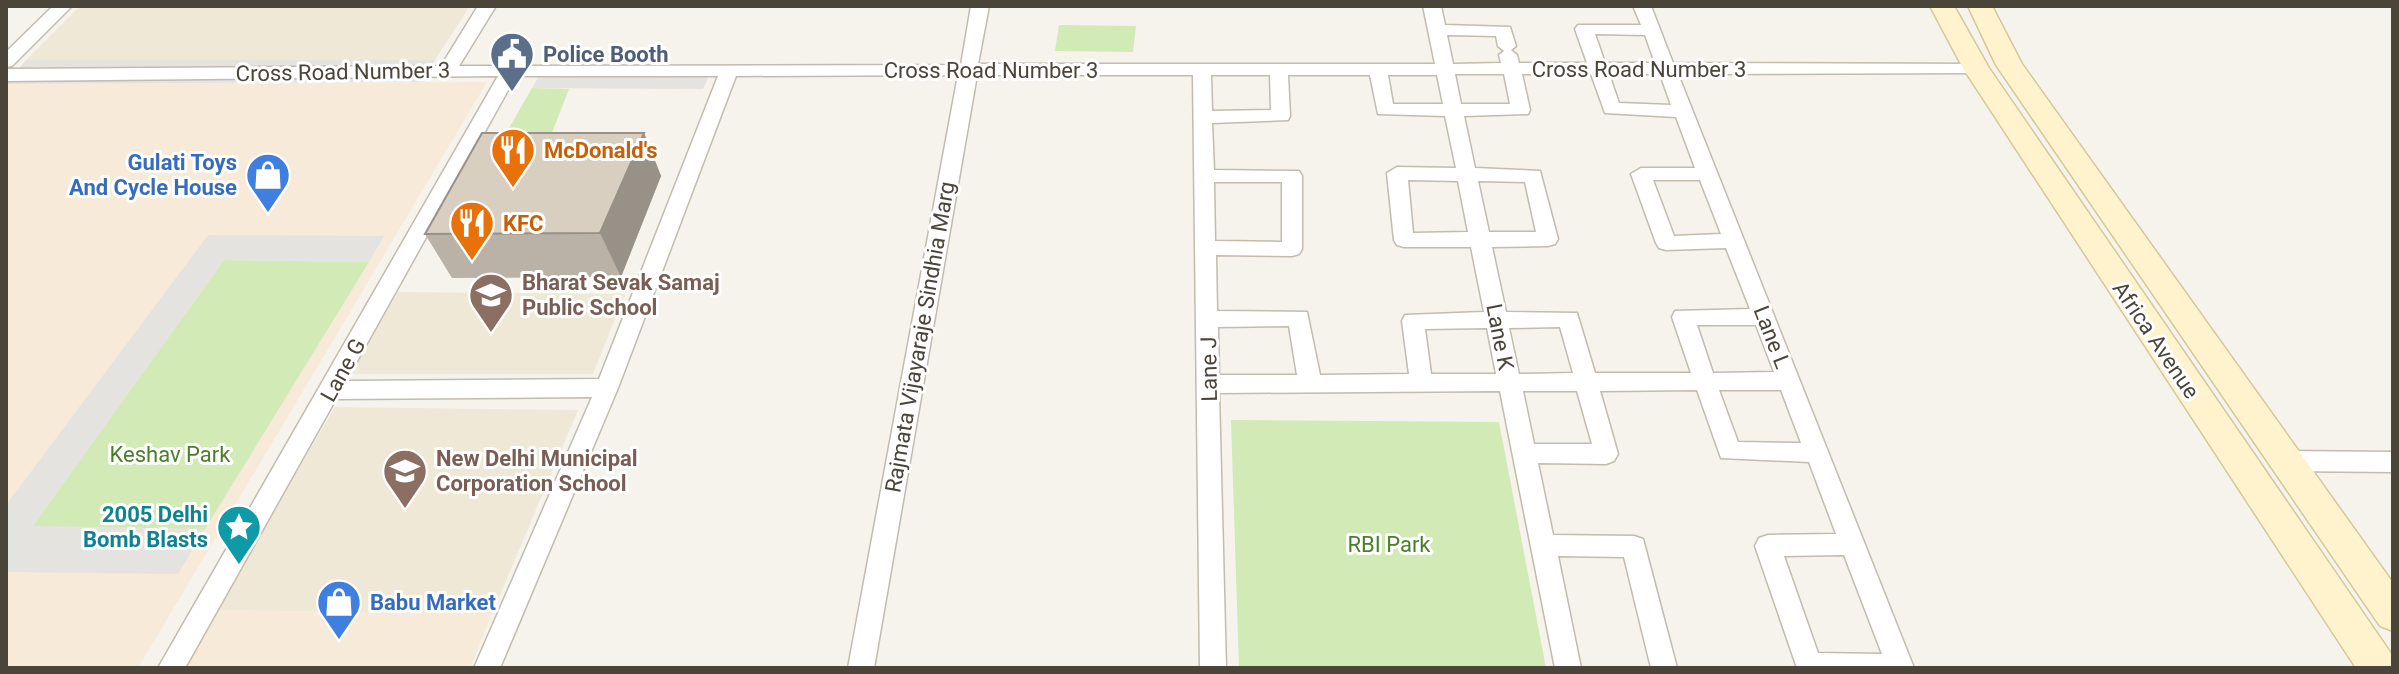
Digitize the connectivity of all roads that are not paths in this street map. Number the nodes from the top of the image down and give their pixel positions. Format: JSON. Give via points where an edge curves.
{"nodes":[{"id":1,"x":63,"y":6,"type":"edge"},
{"id":2,"x":487,"y":6,"type":"edge"},
{"id":3,"x":980,"y":6,"type":"edge"},
{"id":4,"x":1432,"y":6,"type":"edge"},
{"id":5,"x":1642,"y":6,"type":"edge"},
{"id":6,"x":1942,"y":6,"type":"edge"},
{"id":7,"x":1980,"y":6,"type":"edge"},
{"id":8,"x":1438,"y":30,"type":"junction"},
{"id":9,"x":1651,"y":30,"type":"junction"},
{"id":10,"x":1509,"y":57,"type":"junction"},
{"id":11,"x":6,"y":62,"type":"edge"},
{"id":12,"x":1666,"y":68,"type":"junction"},
{"id":13,"x":1976,"y":68,"type":"junction"},
{"id":14,"x":1202,"y":69,"type":"junction"},
{"id":15,"x":1279,"y":69,"type":"junction"},
{"id":16,"x":1378,"y":69,"type":"junction"},
{"id":17,"x":1447,"y":69,"type":"junction"},
{"id":18,"x":1598,"y":69,"type":"junction"},
{"id":19,"x":511,"y":70,"type":"junction"},
{"id":20,"x":729,"y":70,"type":"junction"},
{"id":21,"x":969,"y":70,"type":"junction"},
{"id":22,"x":447,"y":71,"type":"junction"},
{"id":23,"x":6,"y":75,"type":"edge"},
{"id":24,"x":1455,"y":111,"type":"junction"},
{"id":25,"x":1683,"y":111,"type":"junction"},
{"id":26,"x":1203,"y":117,"type":"junction"},
{"id":27,"x":1468,"y":174,"type":"junction"},
{"id":28,"x":1708,"y":174,"type":"junction"},
{"id":29,"x":1204,"y":176,"type":"junction"},
{"id":30,"x":1734,"y":241,"type":"junction"},
{"id":31,"x":1481,"y":242,"type":"junction"},
{"id":32,"x":1206,"y":248,"type":"junction"},
{"id":33,"x":1764,"y":317,"type":"junction"},
{"id":34,"x":1208,"y":319,"type":"junction"},
{"id":35,"x":1496,"y":319,"type":"junction"},
{"id":36,"x":1509,"y":380,"type":"junction"},
{"id":37,"x":1586,"y":380,"type":"junction"},
{"id":38,"x":1705,"y":381,"type":"junction"},
{"id":39,"x":1789,"y":381,"type":"junction"},
{"id":40,"x":1421,"y":382,"type":"junction"},
{"id":41,"x":1310,"y":383,"type":"junction"},
{"id":42,"x":1209,"y":384,"type":"junction"},
{"id":43,"x":607,"y":388,"type":"junction"},
{"id":44,"x":331,"y":390,"type":"junction"},
{"id":45,"x":1523,"y":453,"type":"junction"},
{"id":46,"x":1817,"y":453,"type":"junction"},
{"id":47,"x":2284,"y":461,"type":"junction"},
{"id":48,"x":2393,"y":462,"type":"edge"},
{"id":49,"x":1852,"y":544,"type":"junction"},
{"id":50,"x":1543,"y":545,"type":"junction"},
{"id":51,"x":2393,"y":614,"type":"edge"},
{"id":52,"x":171,"y":668,"type":"edge"},
{"id":53,"x":487,"y":668,"type":"edge"},
{"id":54,"x":861,"y":668,"type":"edge"},
{"id":55,"x":1213,"y":668,"type":"edge"},
{"id":56,"x":1568,"y":668,"type":"edge"},
{"id":57,"x":1664,"y":668,"type":"edge"},
{"id":58,"x":1901,"y":668,"type":"edge"},
{"id":59,"x":2378,"y":668,"type":"edge"}],
"edges":[{"from":1,"to":11,"type":"street"},
{"from":2,"to":22,"type":"street"},
{"from":3,"to":21,"type":"street","name":"Rajmata Vijayaraje Sindhia Marg"},
{"from":4,"to":8,"type":"street","name":"Lane K"},
{"from":5,"to":9,"type":"street","name":"Lane L"},
{"from":6,"to":13,"type":"main road","name":"Africa Avenue"},
{"from":7,"to":47,"type":"main road","name":"Africa Avenue","via":[[2009,65]]},
{"from":8,"to":10,"type":"street","via":[[1504,31]]},
{"from":8,"to":17,"type":"street","name":"Lane K"},
{"from":9,"to":12,"type":"street","name":"Lane L"},
{"from":9,"to":18,"type":"street","via":[[1584,29]]},
{"from":10,"to":17,"type":"street","name":"Cross Road Number 3"},
{"from":10,"to":18,"type":"street","name":"Cross Road Number 3"},
{"from":10,"to":24,"type":"street","via":[[1521,110]]},
{"from":12,"to":13,"type":"street","name":"Cross Road Number 3"},
{"from":12,"to":18,"type":"street","name":"Cross Road Number 3"},
{"from":12,"to":25,"type":"street","name":"Lane L"},
{"from":13,"to":59,"type":"main road","name":"Africa Avenue"},
{"from":14,"to":15,"type":"street","name":"Cross Road Number 3"},
{"from":14,"to":21,"type":"street","name":"Cross Road Number 3"},
{"from":14,"to":26,"type":"street","name":"Lane J"},
{"from":15,"to":16,"type":"street","name":"Cross Road Number 3"},
{"from":15,"to":26,"type":"street","via":[[1281,116]]},
{"from":16,"to":17,"type":"street","name":"Cross Road Number 3"},
{"from":16,"to":24,"type":"street","via":[[1385,110]]},
{"from":17,"to":24,"type":"street","name":"Lane K"},
{"from":18,"to":25,"type":"street","via":[[1612,109]]},
{"from":19,"to":20,"type":"street","name":"Cross Road Number 3"},
{"from":19,"to":22,"type":"street","name":"Cross Road Number 3"},
{"from":19,"to":44,"type":"street","name":"Lane G"},
{"from":20,"to":21,"type":"street","name":"Cross Road Number 3"},
{"from":20,"to":43,"type":"street"},
{"from":21,"to":54,"type":"street","name":"Rajmata Vijayaraje Sindhia Marg"},
{"from":22,"to":23,"type":"street","name":"Cross Road Number 3"},
{"from":24,"to":27,"type":"street","name":"Lane K"},
{"from":25,"to":28,"type":"street","name":"Lane L"},
{"from":26,"to":29,"type":"street","name":"Lane J"},
{"from":27,"to":31,"type":"street","name":"Lane K"},
{"from":27,"to":31,"type":"street","via":[[1533,176],[1548,239]]},
{"from":27,"to":31,"type":"street","via":[[1397,173],[1404,240]]},
{"from":28,"to":30,"type":"street","name":"Lane L"},
{"from":28,"to":30,"type":"street","via":[[1641,174],[1666,243]]},
{"from":29,"to":32,"type":"street","name":"Lane J"},
{"from":29,"to":32,"type":"street","via":[[1292,176],[1292,249]]},
{"from":30,"to":33,"type":"street","name":"Lane L"},
{"from":31,"to":35,"type":"street","name":"Lane K"},
{"from":32,"to":34,"type":"street","name":"Lane J"},
{"from":33,"to":38,"type":"street","via":[[1683,317]]},
{"from":33,"to":39,"type":"street","name":"Lane L"},
{"from":34,"to":41,"type":"street","via":[[1299,318]]},
{"from":34,"to":42,"type":"street","name":"Lane J"},
{"from":35,"to":36,"type":"street","name":"Lane K"},
{"from":35,"to":37,"type":"street","via":[[1569,319]]},
{"from":35,"to":40,"type":"street","via":[[1413,321]]},
{"from":36,"to":37,"type":"street"},
{"from":36,"to":40,"type":"street"},
{"from":36,"to":45,"type":"street","name":"Lane K"},
{"from":37,"to":38,"type":"street"},
{"from":37,"to":45,"type":"street","via":[[1606,454]]},
{"from":38,"to":39,"type":"street"},
{"from":38,"to":46,"type":"street","via":[[1729,451]]},
{"from":39,"to":46,"type":"street","name":"Lane L"},
{"from":40,"to":41,"type":"street"},
{"from":41,"to":42,"type":"street"},
{"from":42,"to":55,"type":"street","name":"Lane J"},
{"from":43,"to":44,"type":"street"},
{"from":43,"to":53,"type":"street"},
{"from":44,"to":52,"type":"street","name":"Lane G"},
{"from":45,"to":50,"type":"street","name":"Lane K"},
{"from":46,"to":49,"type":"street","name":"Lane L"},
{"from":47,"to":48,"type":"street"},
{"from":47,"to":51,"type":"main road","name":"Africa Avenue"},
{"from":49,"to":58,"type":"street","name":"Lane L"},
{"from":49,"to":58,"type":"street","via":[[1768,546],[1809,665]]},
{"from":50,"to":56,"type":"street","name":"Lane K"},
{"from":50,"to":57,"type":"street","via":[[1634,547]]}]}
